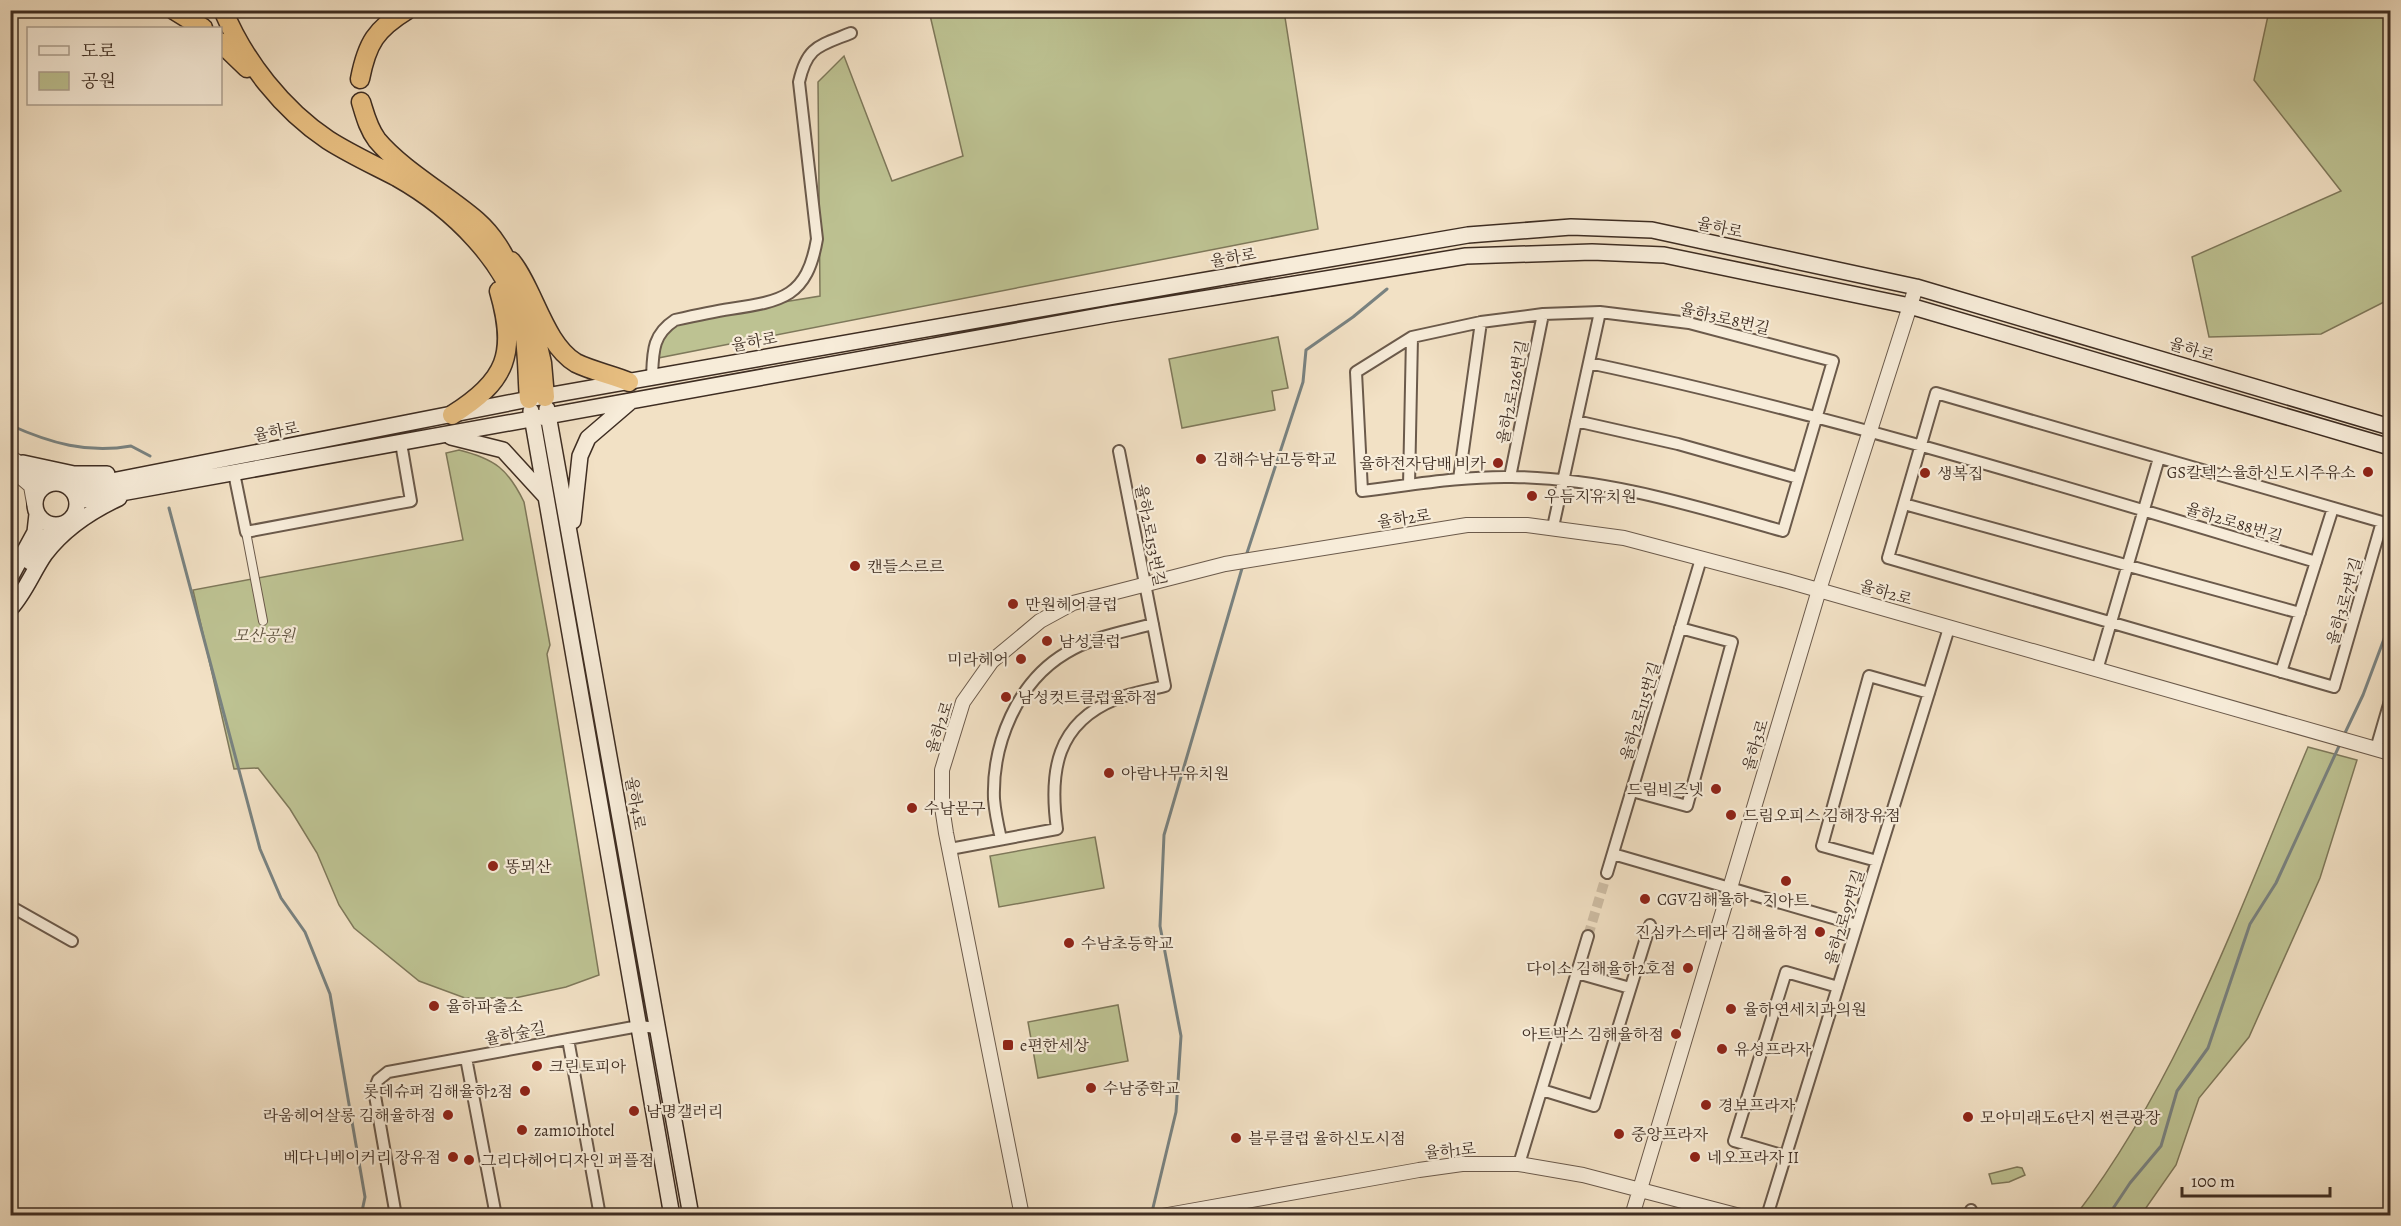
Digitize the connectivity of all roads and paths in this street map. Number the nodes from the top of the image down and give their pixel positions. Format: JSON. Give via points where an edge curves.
{"nodes":[{"id":1,"x":174,"y":10,"type":"edge"},
{"id":2,"x":223,"y":10,"type":"edge"},
{"id":3,"x":234,"y":10,"type":"edge"},
{"id":4,"x":407,"y":10,"type":"edge"},
{"id":5,"x":201,"y":27,"type":"edge"},
{"id":6,"x":851,"y":33,"type":"dead end"},
{"id":7,"x":222,"y":44,"type":"edge"},
{"id":8,"x":360,"y":79,"type":"dead end"},
{"id":9,"x":361,"y":102,"type":"dead end"},
{"id":10,"x":283,"y":103,"type":"junction"},
{"id":11,"x":426,"y":180,"type":"junction"},
{"id":12,"x":494,"y":248,"type":"junction"},
{"id":13,"x":1916,"y":287,"type":"junction"},
{"id":14,"x":1910,"y":306,"type":"junction"},
{"id":15,"x":1600,"y":312,"type":"junction"},
{"id":16,"x":1543,"y":314,"type":"junction"},
{"id":17,"x":1481,"y":322,"type":"junction"},
{"id":18,"x":1412,"y":337,"type":"junction"},
{"id":19,"x":1589,"y":363,"type":"junction"},
{"id":20,"x":652,"y":378,"type":"junction"},
{"id":21,"x":629,"y":382,"type":"junction"},
{"id":22,"x":537,"y":398,"type":"junction"},
{"id":23,"x":630,"y":402,"type":"junction"},
{"id":24,"x":452,"y":415,"type":"junction"},
{"id":25,"x":548,"y":417,"type":"junction"},
{"id":26,"x":1817,"y":418,"type":"junction"},
{"id":27,"x":532,"y":419,"type":"junction"},
{"id":28,"x":1576,"y":421,"type":"junction"},
{"id":29,"x":2391,"y":427,"type":"edge"},
{"id":30,"x":1870,"y":432,"type":"junction"},
{"id":31,"x":443,"y":435,"type":"junction"},
{"id":32,"x":401,"y":443,"type":"junction"},
{"id":33,"x":1921,"y":447,"type":"junction"},
{"id":34,"x":2391,"y":447,"type":"edge"},
{"id":35,"x":1119,"y":451,"type":"dead end"},
{"id":36,"x":2159,"y":458,"type":"junction"},
{"id":37,"x":15,"y":463,"type":"edge"},
{"id":38,"x":185,"y":467,"type":"junction"},
{"id":39,"x":234,"y":473,"type":"junction"},
{"id":40,"x":1510,"y":477,"type":"junction"},
{"id":41,"x":1798,"y":478,"type":"junction"},
{"id":42,"x":1459,"y":479,"type":"junction"},
{"id":43,"x":1562,"y":480,"type":"junction"},
{"id":44,"x":50,"y":483,"type":"junction"},
{"id":45,"x":1409,"y":485,"type":"junction"},
{"id":46,"x":148,"y":488,"type":"junction"},
{"id":47,"x":74,"y":495,"type":"junction"},
{"id":48,"x":546,"y":498,"type":"junction"},
{"id":49,"x":1904,"y":504,"type":"junction"},
{"id":50,"x":36,"y":508,"type":"junction"},
{"id":51,"x":2333,"y":508,"type":"junction"},
{"id":52,"x":2144,"y":510,"type":"junction"},
{"id":53,"x":63,"y":524,"type":"junction"},
{"id":54,"x":1553,"y":527,"type":"junction"},
{"id":55,"x":246,"y":532,"type":"junction"},
{"id":56,"x":571,"y":545,"type":"junction"},
{"id":57,"x":1701,"y":559,"type":"junction"},
{"id":58,"x":2316,"y":562,"type":"junction"},
{"id":59,"x":2128,"y":564,"type":"junction"},
{"id":60,"x":10,"y":578,"type":"edge"},
{"id":61,"x":1145,"y":585,"type":"junction"},
{"id":62,"x":1819,"y":590,"type":"junction"},
{"id":63,"x":10,"y":599,"type":"edge"},
{"id":64,"x":10,"y":609,"type":"edge"},
{"id":65,"x":2300,"y":613,"type":"junction"},
{"id":66,"x":263,"y":621,"type":"dead end"},
{"id":67,"x":2110,"y":622,"type":"junction"},
{"id":68,"x":1153,"y":624,"type":"junction"},
{"id":69,"x":1949,"y":627,"type":"junction"},
{"id":70,"x":1680,"y":628,"type":"junction"},
{"id":71,"x":2097,"y":670,"type":"junction"},
{"id":72,"x":2281,"y":672,"type":"junction"},
{"id":73,"x":1929,"y":693,"type":"junction"},
{"id":74,"x":2391,"y":701,"type":"edge"},
{"id":75,"x":2376,"y":749,"type":"junction"},
{"id":76,"x":2391,"y":753,"type":"edge"},
{"id":77,"x":1632,"y":791,"type":"junction"},
{"id":78,"x":1001,"y":839,"type":"junction"},
{"id":79,"x":950,"y":849,"type":"junction"},
{"id":80,"x":1613,"y":854,"type":"junction"},
{"id":81,"x":1876,"y":861,"type":"junction"},
{"id":82,"x":1607,"y":873,"type":"tunnel mouth"},
{"id":83,"x":1730,"y":888,"type":"junction"},
{"id":84,"x":10,"y":906,"type":"edge"},
{"id":85,"x":1650,"y":925,"type":"dead end"},
{"id":86,"x":1857,"y":926,"type":"junction"},
{"id":87,"x":1588,"y":936,"type":"tunnel mouth"},
{"id":88,"x":72,"y":941,"type":"dead end"},
{"id":89,"x":1577,"y":973,"type":"junction"},
{"id":90,"x":1838,"y":987,"type":"junction"},
{"id":91,"x":1630,"y":988,"type":"junction"},
{"id":92,"x":639,"y":1026,"type":"junction"},
{"id":93,"x":657,"y":1028,"type":"junction"},
{"id":94,"x":568,"y":1039,"type":"junction"},
{"id":95,"x":466,"y":1058,"type":"junction"},
{"id":96,"x":1542,"y":1090,"type":"junction"},
{"id":97,"x":1785,"y":1156,"type":"junction"},
{"id":98,"x":1519,"y":1164,"type":"junction"},
{"id":99,"x":1639,"y":1190,"type":"junction"},
{"id":100,"x":1168,"y":1214,"type":"edge"},
{"id":101,"x":396,"y":1215,"type":"edge"},
{"id":102,"x":495,"y":1215,"type":"edge"},
{"id":103,"x":600,"y":1215,"type":"edge"},
{"id":104,"x":672,"y":1215,"type":"edge"},
{"id":105,"x":691,"y":1215,"type":"edge"},
{"id":106,"x":1022,"y":1215,"type":"edge"},
{"id":107,"x":1632,"y":1215,"type":"edge"},
{"id":108,"x":1740,"y":1215,"type":"edge"},
{"id":109,"x":1767,"y":1215,"type":"edge"}],
"edges":[{"from":1,"to":5,"type":"highway"},
{"from":2,"to":10,"type":"highway","via":[[246,53]]},
{"from":3,"to":11,"type":"highway","via":[[276,81],[309,112],[351,142]]},
{"from":4,"to":8,"type":"highway","via":[[386,23],[372,39]]},
{"from":6,"to":20,"type":"street","via":[[815,48],[803,66],[799,82],[818,239],[813,265],[800,285],[783,297],[765,304],[675,320],[663,328],[654,342]]},
{"from":7,"to":10,"type":"highway"},
{"from":9,"to":11,"type":"highway","via":[[377,139]]},
{"from":10,"to":12,"type":"highway","via":[[327,139],[398,178]]},
{"from":11,"to":12,"type":"highway","via":[[479,223]]},
{"from":12,"to":21,"type":"highway","via":[[523,275],[537,311],[575,362]]},
{"from":12,"to":22,"type":"highway","via":[[526,302],[534,325],[542,363]]},
{"from":12,"to":24,"type":"highway","via":[[506,318],[505,363],[479,398]]},
{"from":13,"to":14,"type":"street","name":"율하3로"},
{"from":13,"to":20,"type":"main road","name":"율하로","via":[[1652,230],[1571,227],[1468,235]]},
{"from":13,"to":29,"type":"main road","name":"율하로"},
{"from":14,"to":23,"type":"main road","via":[[1664,255],[1592,252],[1466,256],[1123,312]]},
{"from":14,"to":30,"type":"street","name":"율하3로"},
{"from":14,"to":34,"type":"main road"},
{"from":15,"to":16,"type":"street","name":"율하2로126번길"},
{"from":15,"to":19,"type":"street"},
{"from":15,"to":26,"type":"street","name":"율하3로8번길","via":[[1689,323],[1833,361]]},
{"from":16,"to":17,"type":"street","name":"율하2로126번길"},
{"from":16,"to":40,"type":"street","name":"율하2로126번길"},
{"from":17,"to":18,"type":"street","name":"율하2로126번길"},
{"from":17,"to":42,"type":"street"},
{"from":18,"to":45,"type":"street"},
{"from":18,"to":45,"type":"street","name":"율하2로126번길","via":[[1356,372],[1362,491]]},
{"from":19,"to":26,"type":"street","via":[[1678,381]]},
{"from":19,"to":28,"type":"street"},
{"from":20,"to":21,"type":"main road","name":"율하로"},
{"from":21,"to":22,"type":"main road","name":"율하로"},
{"from":22,"to":24,"type":"main road","name":"율하로"},
{"from":22,"to":25,"type":"main road","name":"율하4로"},
{"from":22,"to":27,"type":"main road"},
{"from":23,"to":25,"type":"main road"},
{"from":23,"to":56,"type":"main road","via":[[588,438],[580,456]]},
{"from":24,"to":38,"type":"main road","name":"율하로"},
{"from":25,"to":27,"type":"main road","name":"율하로"},
{"from":25,"to":56,"type":"main road","name":"율하4로"},
{"from":26,"to":30,"type":"street"},
{"from":26,"to":41,"type":"street","name":"율하3로8번길"},
{"from":27,"to":31,"type":"main road","name":"율하로"},
{"from":27,"to":48,"type":"main road"},
{"from":28,"to":41,"type":"street","via":[[1678,444]]},
{"from":28,"to":43,"type":"street"},
{"from":30,"to":33,"type":"street"},
{"from":30,"to":62,"type":"street","name":"율하3로"},
{"from":31,"to":32,"type":"main road","name":"율하로"},
{"from":31,"to":48,"type":"main road","via":[[503,450]]},
{"from":32,"to":39,"type":"main road","name":"율하로"},
{"from":32,"to":55,"type":"street","via":[[411,501]]},
{"from":33,"to":36,"type":"street","name":"율하3로7번길","via":[[1936,393]]},
{"from":33,"to":49,"type":"street","name":"율하3로7번길"},
{"from":33,"to":52,"type":"street"},
{"from":35,"to":61,"type":"street","name":"율하2로153번길"},
{"from":36,"to":51,"type":"street","name":"율하3로7번길"},
{"from":36,"to":52,"type":"street"},
{"from":37,"to":38,"type":"main road","via":[[95,475],[159,466]]},
{"from":37,"to":44,"type":"street"},
{"from":37,"to":50,"type":"street","via":[[31,486]]},
{"from":38,"to":47,"type":"main road","name":"율하로"},
{"from":39,"to":46,"type":"main road","name":"율하로"},
{"from":39,"to":55,"type":"street"},
{"from":40,"to":42,"type":"street","name":"율하2로126번길"},
{"from":40,"to":43,"type":"street","name":"율하2로126번길"},
{"from":41,"to":43,"type":"street","name":"율하3로8번길","via":[[1783,531],[1654,495]]},
{"from":42,"to":45,"type":"street","name":"율하2로126번길"},
{"from":43,"to":54,"type":"street"},
{"from":44,"to":47,"type":"main road","via":[[57,483]]},
{"from":44,"to":50,"type":"main road","via":[[39,491]]},
{"from":46,"to":47,"type":"main road","name":"율하로"},
{"from":46,"to":64,"type":"main road","via":[[108,503],[60,537]]},
{"from":47,"to":53,"type":"main road","via":[[74,514]]},
{"from":48,"to":92,"type":"main road"},
{"from":49,"to":59,"type":"street"},
{"from":49,"to":67,"type":"street","name":"율하3로7번길","via":[[1888,558]]},
{"from":50,"to":53,"type":"main road","via":[[48,524]]},
{"from":50,"to":60,"type":"main road","via":[[35,532]]},
{"from":51,"to":58,"type":"street"},
{"from":51,"to":72,"type":"street","name":"율하3로7번길","via":[[2382,522],[2334,687]]},
{"from":52,"to":58,"type":"street","name":"율하2로88번길"},
{"from":52,"to":59,"type":"street"},
{"from":53,"to":63,"type":"main road","via":[[42,540]]},
{"from":54,"to":57,"type":"street","name":"율하2로","via":[[1624,538]]},
{"from":54,"to":61,"type":"street","name":"율하2로","via":[[1467,525],[1271,555]]},
{"from":55,"to":66,"type":"street"},
{"from":56,"to":93,"type":"main road","name":"율하4로"},
{"from":57,"to":62,"type":"street","name":"율하2로"},
{"from":57,"to":70,"type":"street","name":"율하2로115번길"},
{"from":58,"to":65,"type":"street"},
{"from":59,"to":65,"type":"street"},
{"from":59,"to":67,"type":"street"},
{"from":61,"to":68,"type":"street","name":"율하2로153번길"},
{"from":61,"to":79,"type":"street","name":"율하2로","via":[[1073,603],[1040,621],[981,674],[963,702],[942,770],[942,807]]},
{"from":62,"to":69,"type":"street","name":"율하2로"},
{"from":62,"to":83,"type":"street","name":"율하3로"},
{"from":65,"to":72,"type":"street"},
{"from":67,"to":71,"type":"street"},
{"from":67,"to":72,"type":"street","name":"율하3로7번길"},
{"from":68,"to":78,"type":"street","via":[[1096,639],[1065,654],[1039,675],[1021,697],[1004,732],[995,769],[994,800]]},
{"from":68,"to":78,"type":"street","name":"율하2로153번길","via":[[1165,686],[1118,699],[1083,719],[1070,733],[1056,763],[1053,793],[1057,829]]},
{"from":69,"to":71,"type":"street","name":"율하2로"},
{"from":69,"to":73,"type":"street","name":"율하2로97번길"},
{"from":70,"to":77,"type":"street","name":"율하2로115번길"},
{"from":70,"to":77,"type":"street","via":[[1732,642],[1686,806]]},
{"from":71,"to":75,"type":"street","name":"율하2로"},
{"from":73,"to":81,"type":"street","name":"율하2로97번길"},
{"from":73,"to":81,"type":"street","via":[[1869,676],[1822,846]]},
{"from":74,"to":75,"type":"street"},
{"from":75,"to":76,"type":"street","name":"율하2로"},
{"from":77,"to":80,"type":"street","name":"율하2로115번길"},
{"from":78,"to":79,"type":"street","name":"율하2로153번길"},
{"from":79,"to":106,"type":"street","name":"율하2로"},
{"from":80,"to":82,"type":"street","name":"율하2로115번길"},
{"from":80,"to":83,"type":"street"},
{"from":81,"to":86,"type":"street","name":"율하2로97번길"},
{"from":83,"to":86,"type":"street"},
{"from":83,"to":99,"type":"street","name":"율하3로"},
{"from":84,"to":88,"type":"street"},
{"from":85,"to":91,"type":"street"},
{"from":86,"to":90,"type":"street","name":"율하2로97번길"},
{"from":87,"to":89,"type":"street"},
{"from":89,"to":91,"type":"street"},
{"from":89,"to":96,"type":"street"},
{"from":90,"to":97,"type":"street","name":"율하2로97번길"},
{"from":90,"to":97,"type":"street","via":[[1786,972],[1734,1141]]},
{"from":91,"to":96,"type":"street","via":[[1594,1106]]},
{"from":92,"to":93,"type":"street","name":"율하숲길"},
{"from":92,"to":94,"type":"street","name":"율하숲길"},
{"from":92,"to":104,"type":"main road"},
{"from":93,"to":105,"type":"main road","name":"율하4로"},
{"from":94,"to":95,"type":"street","name":"율하숲길"},
{"from":94,"to":103,"type":"street"},
{"from":95,"to":101,"type":"street","via":[[388,1072],[374,1086]]},
{"from":95,"to":102,"type":"street","name":"율하숲길"},
{"from":96,"to":98,"type":"street"},
{"from":97,"to":109,"type":"street","name":"율하2로97번길"},
{"from":98,"to":99,"type":"street","name":"율하1로"},
{"from":98,"to":100,"type":"street","name":"율하1로","via":[[1462,1164],[1419,1170]]},
{"from":99,"to":107,"type":"street","name":"율하3로"},
{"from":99,"to":108,"type":"street","name":"율하1로"}]}
